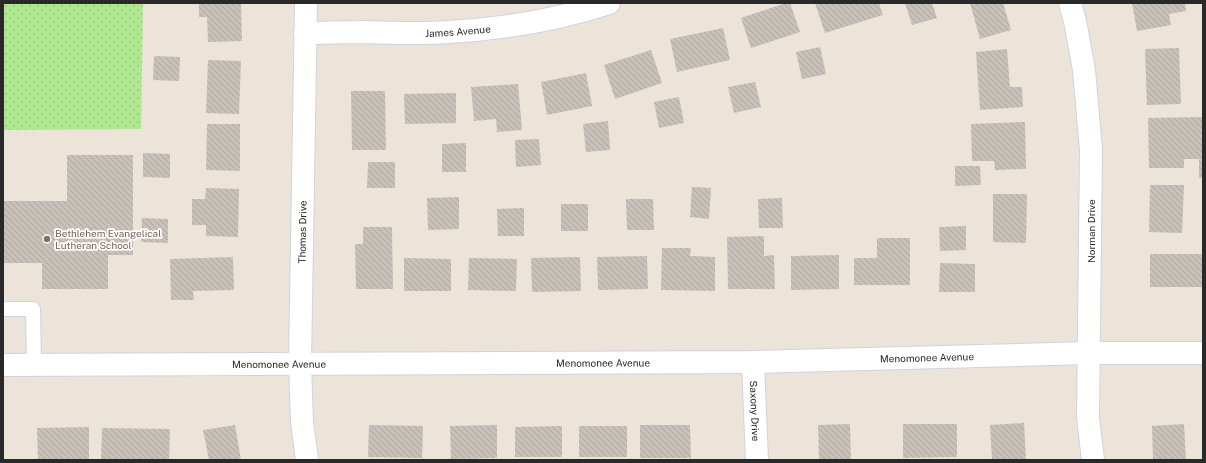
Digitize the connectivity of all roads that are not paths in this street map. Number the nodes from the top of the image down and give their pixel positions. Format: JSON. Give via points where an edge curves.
{"nodes":[{"id":1,"x":306,"y":3,"type":"edge"},
{"id":2,"x":609,"y":3,"type":"edge"},
{"id":3,"x":1070,"y":3,"type":"edge"},
{"id":4,"x":305,"y":33,"type":"junction"},
{"id":5,"x":3,"y":309,"type":"edge"},
{"id":6,"x":1090,"y":353,"type":"junction"},
{"id":7,"x":1203,"y":353,"type":"edge"},
{"id":8,"x":753,"y":362,"type":"junction"},
{"id":9,"x":300,"y":363,"type":"junction"},
{"id":10,"x":34,"y":364,"type":"junction"},
{"id":11,"x":3,"y":365,"type":"edge"},
{"id":12,"x":308,"y":460,"type":"edge"},
{"id":13,"x":757,"y":460,"type":"edge"},
{"id":14,"x":1093,"y":460,"type":"edge"}],
"edges":[{"from":1,"to":4,"type":"street","name":"Thomas Drive"},
{"from":2,"to":4,"type":"street","name":"James Avenue","via":[[560,17],[485,29],[407,33]]},
{"from":3,"to":6,"type":"street","name":"Norman Drive","via":[[1084,70],[1091,150]]},
{"from":4,"to":9,"type":"street","name":"Thomas Drive"},
{"from":5,"to":10,"type":"lane","via":[[33,309]]},
{"from":6,"to":7,"type":"street","name":"Menomonee Avenue"},
{"from":6,"to":8,"type":"street","name":"Menomonee Avenue"},
{"from":6,"to":14,"type":"street","name":"Norman Drive","via":[[1088,418]]},
{"from":8,"to":9,"type":"street","name":"Menomonee Avenue"},
{"from":8,"to":13,"type":"street","name":"Saxony Drive"},
{"from":9,"to":10,"type":"street","name":"Menomonee Avenue"},
{"from":9,"to":12,"type":"street","name":"Thomas Drive","via":[[302,422]]},
{"from":10,"to":11,"type":"street","name":"Menomonee Avenue"}]}
